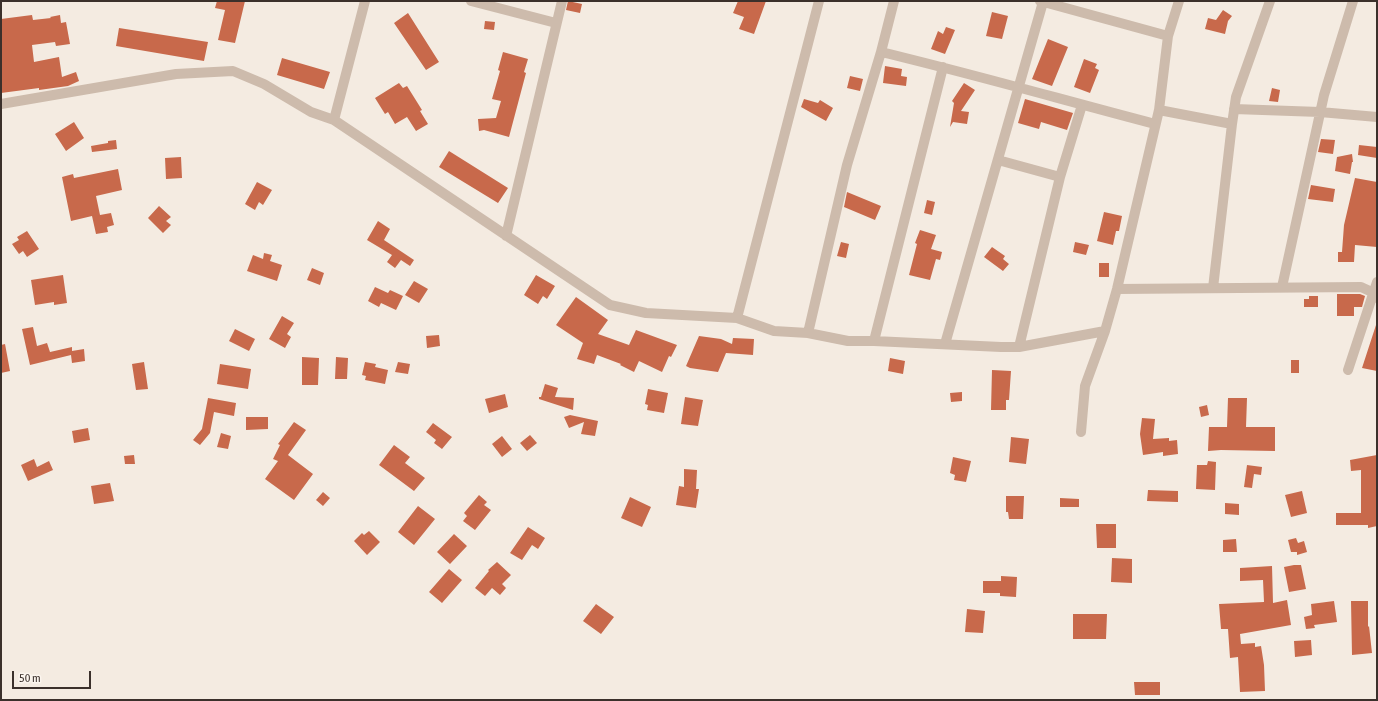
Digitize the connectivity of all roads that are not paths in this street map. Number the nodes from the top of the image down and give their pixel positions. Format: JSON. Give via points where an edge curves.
{"nodes":[{"id":1,"x":365,"y":1,"type":"edge"},
{"id":2,"x":471,"y":1,"type":"edge"},
{"id":3,"x":562,"y":1,"type":"edge"},
{"id":4,"x":819,"y":1,"type":"edge"},
{"id":5,"x":894,"y":1,"type":"edge"},
{"id":6,"x":1042,"y":1,"type":"edge"},
{"id":7,"x":1179,"y":1,"type":"edge"},
{"id":8,"x":1270,"y":1,"type":"edge"},
{"id":9,"x":1353,"y":1,"type":"edge"},
{"id":10,"x":556,"y":23,"type":"junction"},
{"id":11,"x":1168,"y":36,"type":"junction"},
{"id":12,"x":881,"y":52,"type":"junction"},
{"id":13,"x":943,"y":67,"type":"junction"},
{"id":14,"x":1019,"y":86,"type":"junction"},
{"id":15,"x":1,"y":104,"type":"edge"},
{"id":16,"x":1082,"y":105,"type":"junction"},
{"id":17,"x":1234,"y":109,"type":"junction"},
{"id":18,"x":1159,"y":110,"type":"junction"},
{"id":19,"x":1320,"y":112,"type":"junction"},
{"id":20,"x":1377,"y":117,"type":"edge"},
{"id":21,"x":334,"y":120,"type":"junction"},
{"id":22,"x":1155,"y":124,"type":"junction"},
{"id":23,"x":1232,"y":124,"type":"junction"},
{"id":24,"x":998,"y":160,"type":"junction"},
{"id":25,"x":1060,"y":177,"type":"junction"},
{"id":26,"x":506,"y":236,"type":"junction"},
{"id":27,"x":1377,"y":282,"type":"edge"},
{"id":28,"x":1282,"y":287,"type":"junction"},
{"id":29,"x":1213,"y":288,"type":"junction"},
{"id":30,"x":1117,"y":289,"type":"junction"},
{"id":31,"x":1375,"y":295,"type":"edge"},
{"id":32,"x":737,"y":318,"type":"junction"},
{"id":33,"x":1105,"y":331,"type":"junction"},
{"id":34,"x":808,"y":333,"type":"junction"},
{"id":35,"x":874,"y":341,"type":"junction"},
{"id":36,"x":945,"y":344,"type":"junction"},
{"id":37,"x":1019,"y":347,"type":"junction"},
{"id":38,"x":1348,"y":370,"type":"dead end"},
{"id":39,"x":1081,"y":432,"type":"dead end"}],
"edges":[{"from":1,"to":21,"type":"street"},
{"from":2,"to":10,"type":"street"},
{"from":3,"to":10,"type":"street"},
{"from":4,"to":32,"type":"street"},
{"from":5,"to":12,"type":"street"},
{"from":6,"to":11,"type":"street"},
{"from":6,"to":14,"type":"street"},
{"from":7,"to":11,"type":"street"},
{"from":8,"to":17,"type":"street"},
{"from":9,"to":19,"type":"street"},
{"from":10,"to":26,"type":"street"},
{"from":11,"to":18,"type":"street"},
{"from":12,"to":13,"type":"street"},
{"from":12,"to":34,"type":"street","via":[[847,165]]},
{"from":13,"to":14,"type":"street"},
{"from":13,"to":35,"type":"street"},
{"from":14,"to":16,"type":"street"},
{"from":14,"to":24,"type":"street"},
{"from":15,"to":21,"type":"street","via":[[176,74],[234,71],[264,84],[311,112]]},
{"from":16,"to":22,"type":"street"},
{"from":16,"to":25,"type":"street"},
{"from":17,"to":19,"type":"street"},
{"from":17,"to":23,"type":"street"},
{"from":18,"to":22,"type":"street"},
{"from":18,"to":23,"type":"street"},
{"from":19,"to":20,"type":"street"},
{"from":19,"to":28,"type":"street"},
{"from":21,"to":26,"type":"street"},
{"from":22,"to":30,"type":"street"},
{"from":23,"to":29,"type":"street"},
{"from":24,"to":25,"type":"street"},
{"from":24,"to":36,"type":"street"},
{"from":25,"to":37,"type":"street"},
{"from":26,"to":32,"type":"street","via":[[610,305],[646,313]]},
{"from":27,"to":31,"type":"street"},
{"from":28,"to":29,"type":"street"},
{"from":28,"to":31,"type":"street","via":[[1361,287]]},
{"from":29,"to":30,"type":"street"},
{"from":30,"to":33,"type":"street"},
{"from":31,"to":38,"type":"street"},
{"from":32,"to":34,"type":"street","via":[[774,331]]},
{"from":33,"to":37,"type":"street"},
{"from":33,"to":39,"type":"street","via":[[1085,386]]},
{"from":34,"to":35,"type":"street","via":[[848,341]]},
{"from":35,"to":36,"type":"street"},
{"from":36,"to":37,"type":"street"}]}
